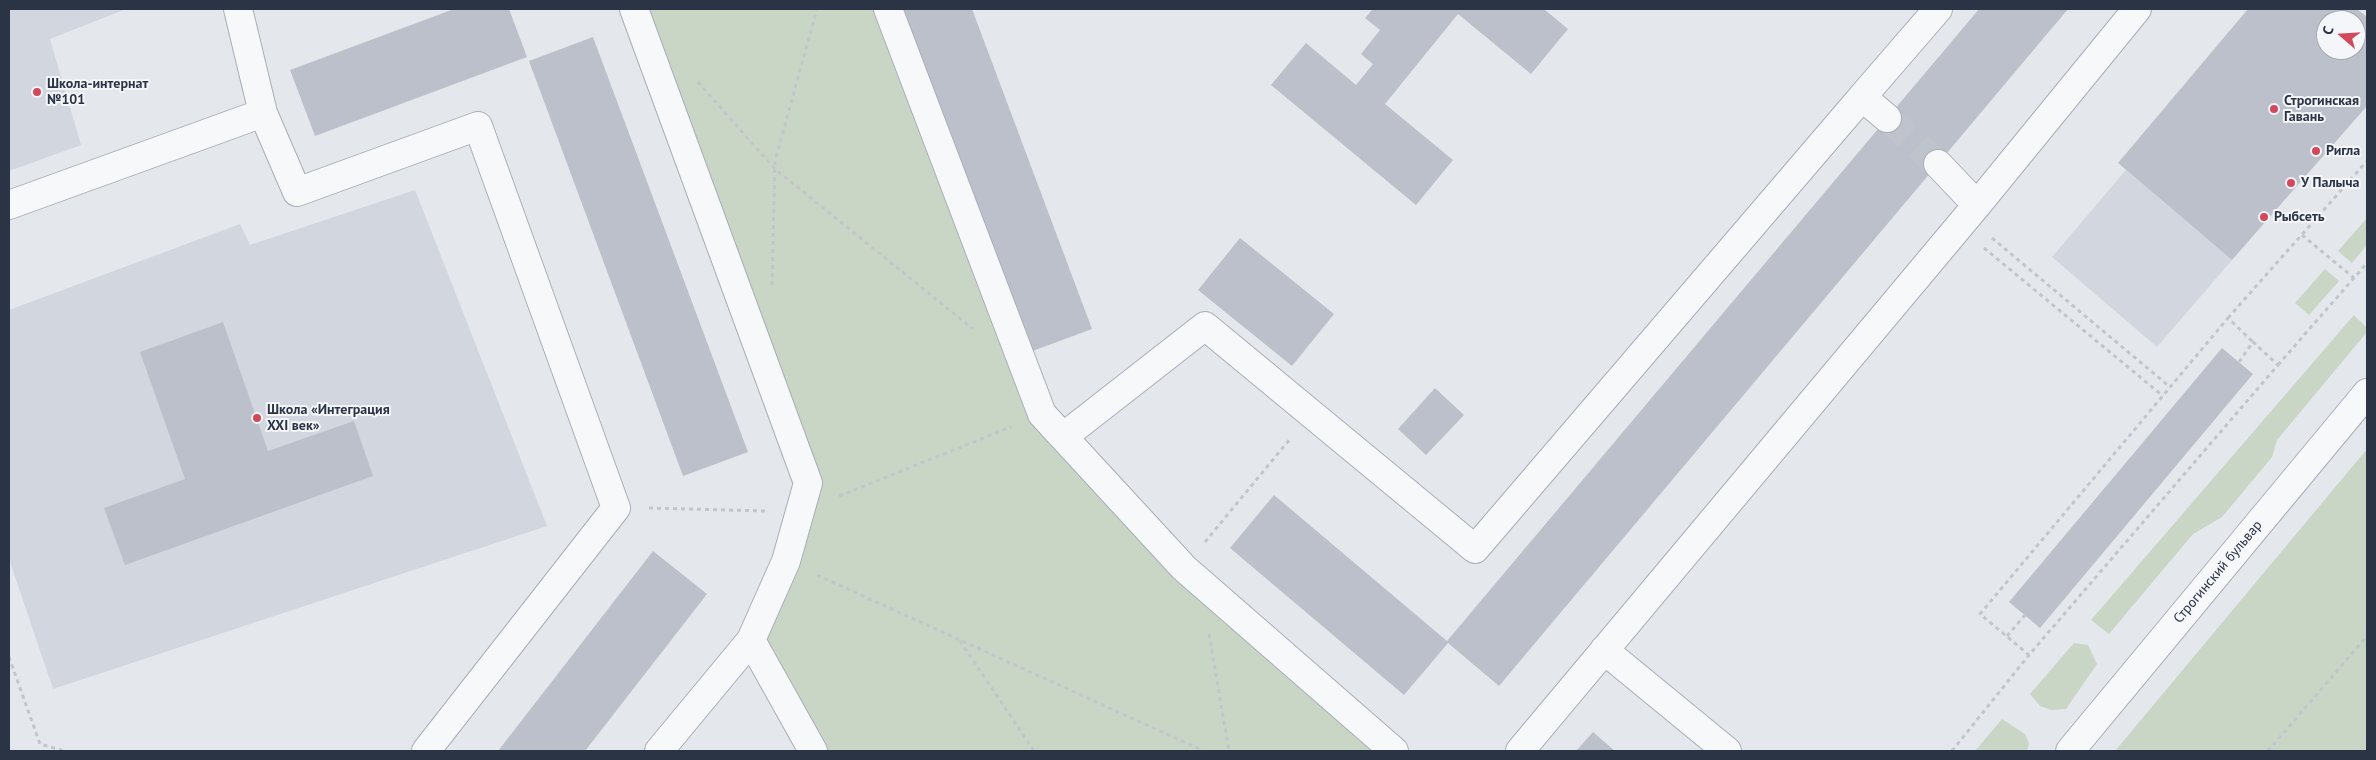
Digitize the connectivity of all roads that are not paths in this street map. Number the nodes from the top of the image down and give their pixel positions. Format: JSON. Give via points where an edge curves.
{"nodes":[{"id":1,"x":238,"y":9,"type":"edge"},
{"id":2,"x":634,"y":9,"type":"edge"},
{"id":3,"x":888,"y":9,"type":"edge"},
{"id":4,"x":1938,"y":9,"type":"edge"},
{"id":5,"x":2137,"y":9,"type":"edge"},
{"id":6,"x":1862,"y":97,"type":"junction"},
{"id":7,"x":264,"y":113,"type":"junction"},
{"id":8,"x":1887,"y":118,"type":"tunnel mouth"},
{"id":9,"x":1938,"y":164,"type":"tunnel mouth"},
{"id":10,"x":9,"y":205,"type":"edge"},
{"id":11,"x":1967,"y":216,"type":"junction"},
{"id":12,"x":2367,"y":393,"type":"edge"},
{"id":13,"x":1063,"y":437,"type":"junction"},
{"id":14,"x":751,"y":640,"type":"junction"},
{"id":15,"x":1604,"y":650,"type":"junction"},
{"id":16,"x":426,"y":751,"type":"edge"},
{"id":17,"x":659,"y":751,"type":"edge"},
{"id":18,"x":813,"y":751,"type":"edge"},
{"id":19,"x":1394,"y":751,"type":"edge"},
{"id":20,"x":1520,"y":751,"type":"edge"},
{"id":21,"x":1727,"y":751,"type":"edge"},
{"id":22,"x":2070,"y":751,"type":"edge"}],
"edges":[{"from":1,"to":7,"type":"street"},
{"from":2,"to":14,"type":"street","via":[[808,483],[786,561]]},
{"from":3,"to":13,"type":"street","via":[[1042,414]]},
{"from":4,"to":6,"type":"street"},
{"from":5,"to":11,"type":"street"},
{"from":6,"to":8,"type":"street"},
{"from":6,"to":13,"type":"street","via":[[1475,549],[1205,326]]},
{"from":7,"to":10,"type":"street"},
{"from":7,"to":16,"type":"street","via":[[297,192],[478,126],[616,508]]},
{"from":9,"to":11,"type":"street"},
{"from":11,"to":15,"type":"street"},
{"from":12,"to":22,"type":"street","name":"Строгинский бульвар"},
{"from":13,"to":19,"type":"street","via":[[1192,575]]},
{"from":14,"to":17,"type":"street"},
{"from":14,"to":18,"type":"street"},
{"from":15,"to":20,"type":"street"},
{"from":15,"to":21,"type":"street"}]}
